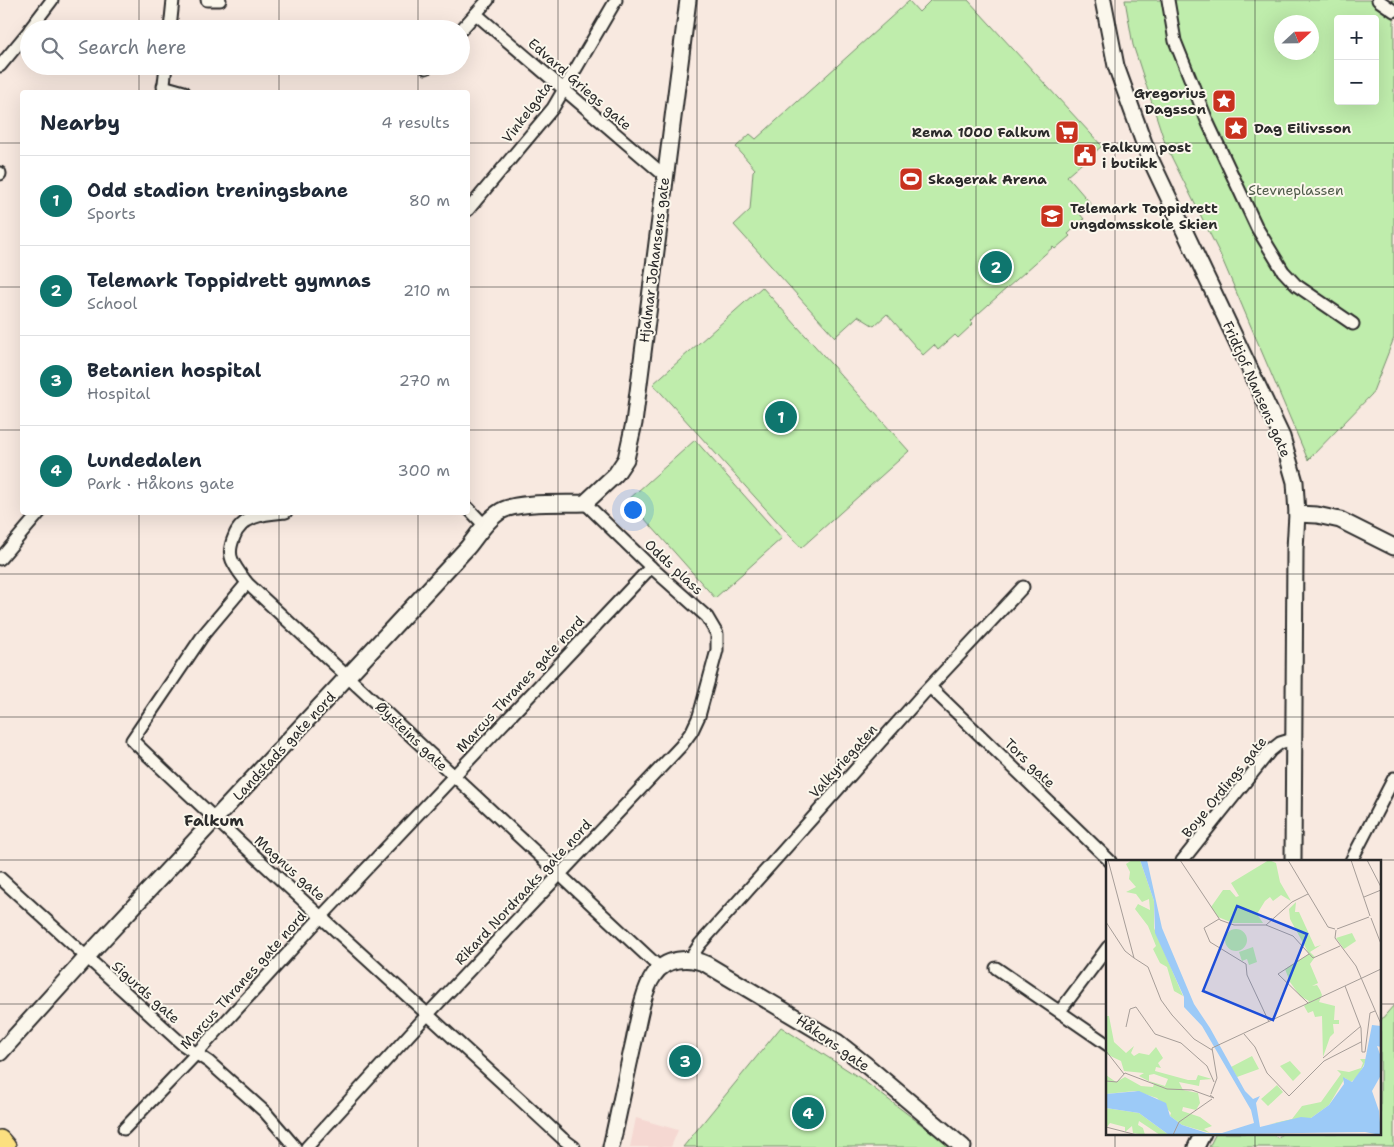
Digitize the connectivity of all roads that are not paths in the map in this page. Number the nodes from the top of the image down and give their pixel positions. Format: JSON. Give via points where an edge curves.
{"nodes":[{"id":1,"x":52,"y":0,"type":"edge"},
{"id":2,"x":173,"y":0,"type":"edge"},
{"id":3,"x":208,"y":0,"type":"edge"},
{"id":4,"x":220,"y":0,"type":"edge"},
{"id":5,"x":488,"y":0,"type":"edge"},
{"id":6,"x":616,"y":0,"type":"edge"},
{"id":7,"x":688,"y":0,"type":"edge"},
{"id":8,"x":1103,"y":0,"type":"edge"},
{"id":9,"x":1168,"y":0,"type":"edge"},
{"id":10,"x":1378,"y":0,"type":"edge"},
{"id":11,"x":1394,"y":11,"type":"edge"},
{"id":12,"x":476,"y":14,"type":"junction"},
{"id":13,"x":37,"y":20,"type":"edge"},
{"id":14,"x":171,"y":20,"type":"edge"},
{"id":15,"x":470,"y":20,"type":"edge"},
{"id":16,"x":20,"y":42,"type":"edge"},
{"id":17,"x":0,"y":66,"type":"edge"},
{"id":18,"x":165,"y":75,"type":"edge"},
{"id":19,"x":163,"y":90,"type":"edge"},
{"id":20,"x":564,"y":90,"type":"junction"},
{"id":21,"x":665,"y":176,"type":"junction"},
{"id":22,"x":470,"y":208,"type":"edge"},
{"id":23,"x":1353,"y":324,"type":"dead end"},
{"id":24,"x":585,"y":503,"type":"junction"},
{"id":25,"x":470,"y":510,"type":"edge"},
{"id":26,"x":1297,"y":514,"type":"junction"},
{"id":27,"x":37,"y":515,"type":"edge"},
{"id":28,"x":261,"y":515,"type":"edge"},
{"id":29,"x":485,"y":526,"type":"junction"},
{"id":30,"x":1394,"y":547,"type":"edge"},
{"id":31,"x":0,"y":559,"type":"edge"},
{"id":32,"x":651,"y":567,"type":"junction"},
{"id":33,"x":247,"y":583,"type":"junction"},
{"id":34,"x":1024,"y":587,"type":"dead end"},
{"id":35,"x":717,"y":634,"type":"joint"},
{"id":36,"x":349,"y":676,"type":"junction"},
{"id":37,"x":930,"y":687,"type":"junction"},
{"id":38,"x":1293,"y":739,"type":"junction"},
{"id":39,"x":454,"y":776,"type":"junction"},
{"id":40,"x":1394,"y":778,"type":"edge"},
{"id":41,"x":215,"y":820,"type":"junction"},
{"id":42,"x":1109,"y":860,"type":"edge"},
{"id":43,"x":1183,"y":860,"type":"edge"},
{"id":44,"x":1293,"y":860,"type":"edge"},
{"id":45,"x":1352,"y":860,"type":"edge"},
{"id":46,"x":560,"y":875,"type":"junction"},
{"id":47,"x":0,"y":878,"type":"edge"},
{"id":48,"x":321,"y":917,"type":"junction"},
{"id":49,"x":1106,"y":949,"type":"edge"},
{"id":50,"x":86,"y":958,"type":"junction"},
{"id":51,"x":690,"y":959,"type":"junction"},
{"id":52,"x":660,"y":968,"type":"junction"},
{"id":53,"x":996,"y":968,"type":"dead end"},
{"id":54,"x":1060,"y":1011,"type":"junction"},
{"id":55,"x":428,"y":1014,"type":"junction"},
{"id":56,"x":1106,"y":1044,"type":"edge"},
{"id":57,"x":0,"y":1053,"type":"edge"},
{"id":58,"x":196,"y":1054,"type":"junction"},
{"id":59,"x":124,"y":1129,"type":"dead end"},
{"id":60,"x":1202,"y":1134,"type":"edge"},
{"id":61,"x":0,"y":1140,"type":"edge"},
{"id":62,"x":560,"y":1143,"type":"edge"},
{"id":63,"x":6,"y":1147,"type":"edge"},
{"id":64,"x":295,"y":1147,"type":"edge"},
{"id":65,"x":307,"y":1147,"type":"edge"},
{"id":66,"x":574,"y":1147,"type":"edge"},
{"id":67,"x":611,"y":1147,"type":"edge"},
{"id":68,"x":963,"y":1147,"type":"edge"},
{"id":69,"x":1196,"y":1147,"type":"edge"}],
"edges":[{"from":1,"to":13,"type":"street"},
{"from":2,"to":14,"type":"street"},
{"from":3,"to":4,"type":"street"},
{"from":5,"to":12,"type":"street"},
{"from":6,"to":20,"type":"street","name":"Vinkelgata"},
{"from":7,"to":21,"type":"street","name":"Hjalmar Johansens gate"},
{"from":8,"to":26,"type":"street","name":"Fridtjof Nansens gate","via":[[1116,66],[1148,154],[1282,437],[1294,482]]},
{"from":9,"to":23,"type":"street","via":[[1174,41],[1256,228],[1283,271],[1296,284]]},
{"from":10,"to":11,"type":"street"},
{"from":12,"to":15,"type":"street"},
{"from":12,"to":20,"type":"street","name":"Edvard Griegs gate"},
{"from":16,"to":17,"type":"street"},
{"from":18,"to":19,"type":"street"},
{"from":20,"to":21,"type":"street","name":"Edvard Griegs gate"},
{"from":20,"to":22,"type":"street","name":"Vinkelgata","via":[[554,108]]},
{"from":21,"to":24,"type":"street","name":"Hjalmar Johansens gate","via":[[634,422],[626,459],[616,474]]},
{"from":24,"to":29,"type":"street","via":[[515,506],[501,511]]},
{"from":24,"to":32,"type":"street","name":"Odds plass"},
{"from":25,"to":29,"type":"street"},
{"from":26,"to":30,"type":"street","via":[[1340,520]]},
{"from":26,"to":38,"type":"street","name":"Fridtjof Nansens gate"},
{"from":27,"to":31,"type":"street"},
{"from":28,"to":33,"type":"street","name":"Øysteins gate","via":[[237,528],[231,544],[231,558]]},
{"from":29,"to":36,"type":"street","name":"Landstads gate nord"},
{"from":32,"to":35,"type":"street","name":"Odds plass","via":[[707,617]]},
{"from":32,"to":39,"type":"street","name":"Marcus Thranes gate nord"},
{"from":33,"to":36,"type":"street","name":"Øysteins gate"},
{"from":33,"to":41,"type":"street","name":"Magnus gate","via":[[204,634],[132,740]]},
{"from":34,"to":37,"type":"street","name":"Valkyriegaten"},
{"from":35,"to":46,"type":"street","name":"Rikard Nordraaks gate nord","via":[[717,650],[692,732]]},
{"from":36,"to":39,"type":"street","name":"Øysteins gate"},
{"from":36,"to":41,"type":"street","name":"Landstads gate nord"},
{"from":37,"to":42,"type":"street","name":"Tors gate"},
{"from":37,"to":51,"type":"street","name":"Valkyriegaten"},
{"from":38,"to":43,"type":"street","name":"Boye Ordings gate","via":[[1270,751]]},
{"from":38,"to":44,"type":"street","name":"Fridtjof Nansens gate"},
{"from":39,"to":46,"type":"street","name":"Øysteins gate"},
{"from":39,"to":48,"type":"street","name":"Marcus Thranes gate nord"},
{"from":40,"to":45,"type":"street"},
{"from":41,"to":48,"type":"street","name":"Magnus gate"},
{"from":41,"to":50,"type":"street","name":"Landstads gate nord"},
{"from":46,"to":52,"type":"street","name":"Øysteins gate"},
{"from":46,"to":55,"type":"street","name":"Rikard Nordraaks gate nord"},
{"from":47,"to":50,"type":"street","name":"Sigurds gate"},
{"from":48,"to":55,"type":"street","name":"Magnus gate"},
{"from":48,"to":58,"type":"street","name":"Marcus Thranes gate nord"},
{"from":49,"to":54,"type":"street"},
{"from":50,"to":57,"type":"street","name":"Landstads gate nord"},
{"from":50,"to":58,"type":"street","name":"Sigurds gate"},
{"from":51,"to":52,"type":"street","via":[[669,962]]},
{"from":51,"to":68,"type":"street","name":"Håkons gate","via":[[706,964],[837,1042]]},
{"from":52,"to":67,"type":"street","via":[[651,980],[639,1016]]},
{"from":53,"to":54,"type":"street"},
{"from":54,"to":56,"type":"street"},
{"from":55,"to":62,"type":"street","name":"Magnus gate"},
{"from":55,"to":65,"type":"street","name":"Rikard Nordraaks gate nord"},
{"from":58,"to":59,"type":"street","name":"Marcus Thranes gate nord"},
{"from":58,"to":64,"type":"street","name":"Sigurds gate","via":[[265,1112]]},
{"from":60,"to":69,"type":"street"},
{"from":61,"to":63,"type":"main road"},
{"from":62,"to":66,"type":"street","name":"Magnus gate"}]}
